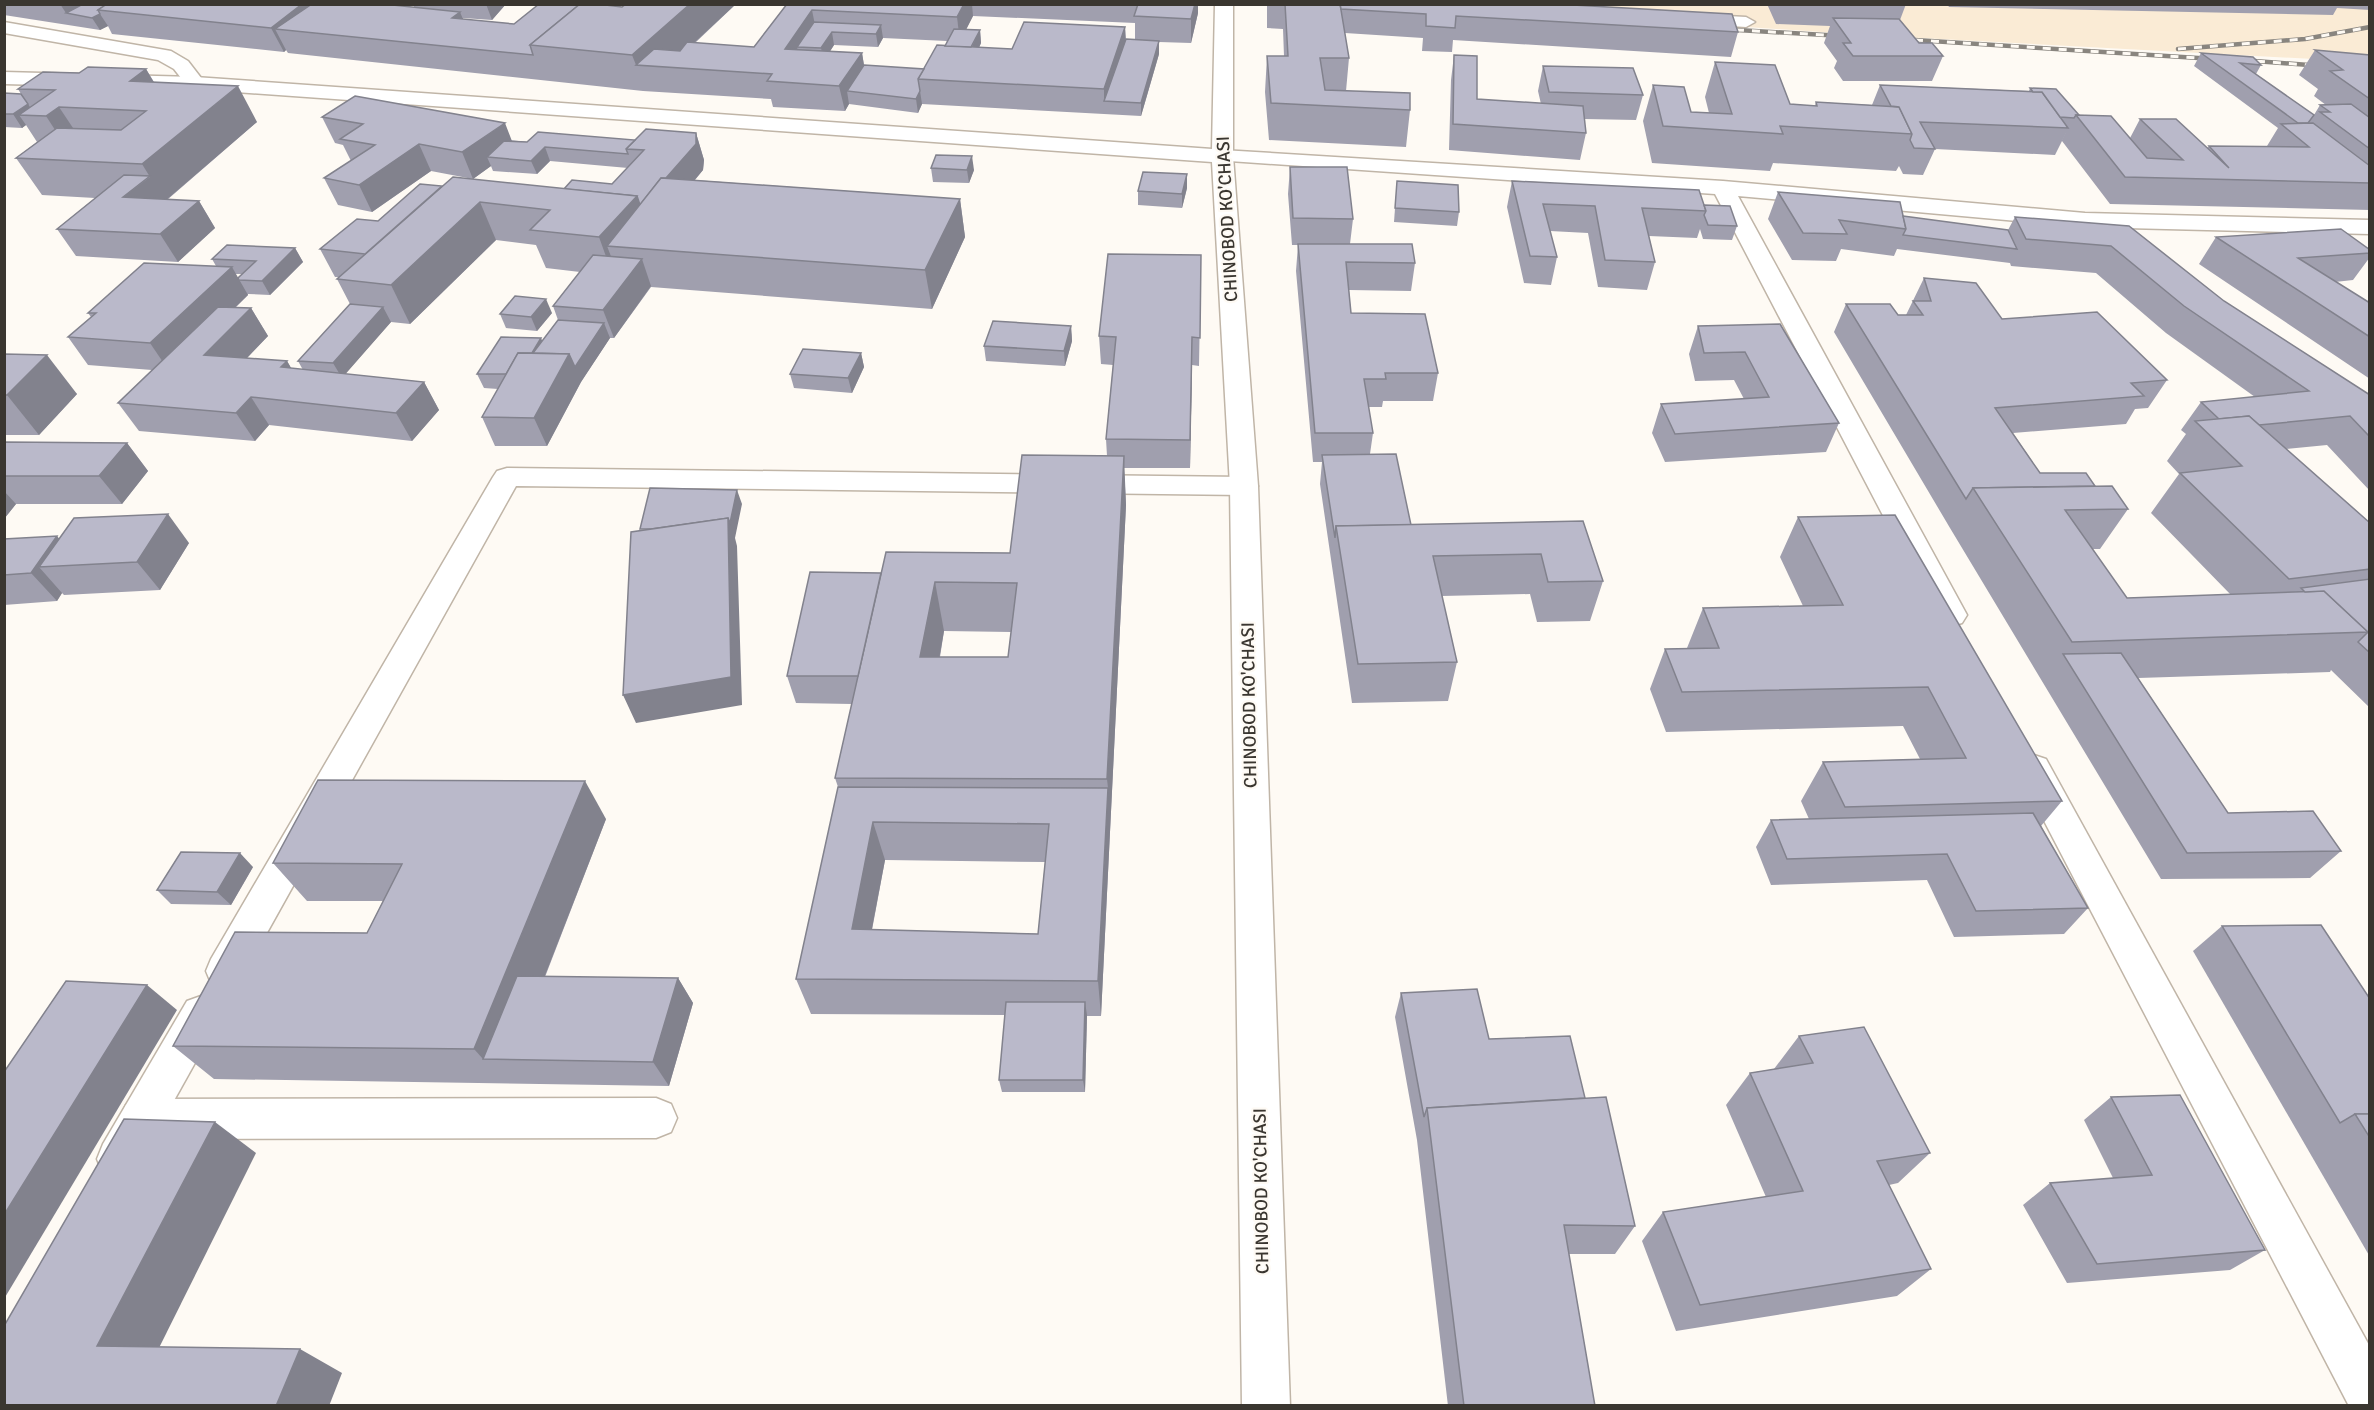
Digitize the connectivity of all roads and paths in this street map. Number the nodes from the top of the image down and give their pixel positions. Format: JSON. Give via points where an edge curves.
{"nodes":[{"id":1,"x":1224,"y":4,"type":"edge"},
{"id":2,"x":1675,"y":18,"type":"edge"},
{"id":3,"x":1746,"y":22,"type":"dead end"},
{"id":4,"x":4,"y":27,"type":"edge"},
{"id":5,"x":4,"y":78,"type":"edge"},
{"id":6,"x":195,"y":83,"type":"junction"},
{"id":7,"x":1222,"y":156,"type":"junction"},
{"id":8,"x":1723,"y":188,"type":"junction"},
{"id":9,"x":2085,"y":220,"type":"junction"},
{"id":10,"x":2370,"y":226,"type":"edge"},
{"id":11,"x":2123,"y":248,"type":"edge"},
{"id":12,"x":1244,"y":486,"type":"junction"},
{"id":13,"x":1964,"y":640,"type":"edge"},
{"id":14,"x":2021,"y":745,"type":"edge"},
{"id":15,"x":656,"y":1118,"type":"dead end"},
{"id":16,"x":141,"y":1119,"type":"junction"},
{"id":17,"x":105,"y":1182,"type":"edge"},
{"id":18,"x":2370,"y":1396,"type":"edge"},
{"id":19,"x":1266,"y":1406,"type":"edge"}],
"edges":[{"from":1,"to":7,"type":"street","name":"CHINOBOD KO'CHASI"},
{"from":2,"to":3,"type":"street"},
{"from":4,"to":6,"type":"street","via":[[164,55],[182,65]]},
{"from":5,"to":6,"type":"street"},
{"from":6,"to":7,"type":"street"},
{"from":7,"to":8,"type":"street"},
{"from":7,"to":12,"type":"street","name":"CHINOBOD KO'CHASI"},
{"from":8,"to":9,"type":"street"},
{"from":8,"to":13,"type":"street"},
{"from":9,"to":10,"type":"street"},
{"from":9,"to":11,"type":"street"},
{"from":12,"to":16,"type":"street","via":[[507,477]]},
{"from":12,"to":19,"type":"street","name":"CHINOBOD KO'CHASI"},
{"from":14,"to":18,"type":"street"},
{"from":15,"to":16,"type":"street"},
{"from":16,"to":17,"type":"street"}]}
